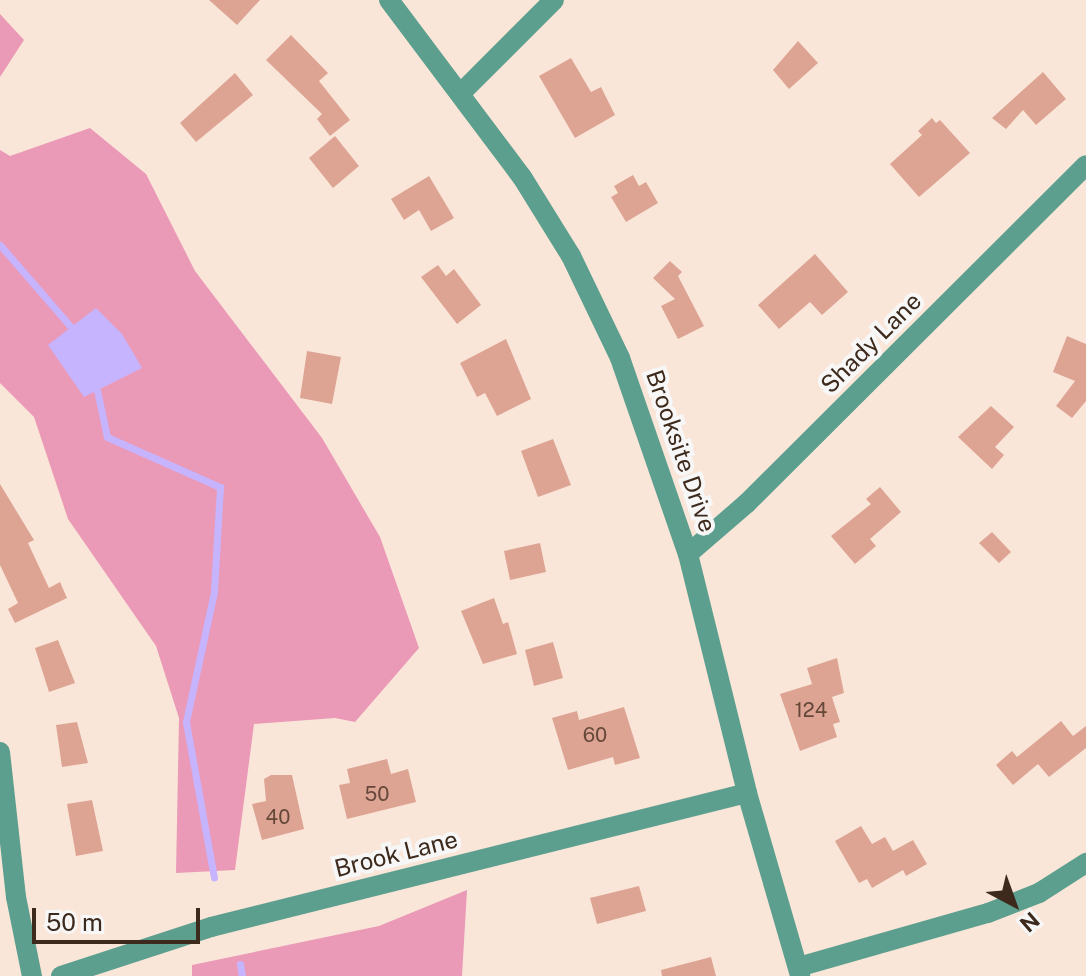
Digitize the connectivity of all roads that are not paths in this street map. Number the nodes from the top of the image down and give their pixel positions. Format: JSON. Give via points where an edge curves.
{"nodes":[{"id":1,"x":389,"y":0,"type":"edge"},
{"id":2,"x":554,"y":0,"type":"edge"},
{"id":3,"x":462,"y":92,"type":"junction"},
{"id":4,"x":1086,"y":165,"type":"edge"},
{"id":5,"x":688,"y":554,"type":"junction"},
{"id":6,"x":0,"y":752,"type":"edge"},
{"id":7,"x":747,"y":793,"type":"junction"},
{"id":8,"x":1086,"y":863,"type":"edge"},
{"id":9,"x":799,"y":971,"type":"edge"},
{"id":10,"x":32,"y":976,"type":"edge"},
{"id":11,"x":61,"y":976,"type":"edge"}],
"edges":[{"from":1,"to":3,"type":"street","name":"Brooksite Drive"},
{"from":2,"to":3,"type":"street"},
{"from":3,"to":5,"type":"street","name":"Brooksite Drive","via":[[571,256],[646,422]]},
{"from":4,"to":5,"type":"street","name":"Shady Lane","via":[[746,504]]},
{"from":5,"to":7,"type":"street","name":"Brooksite Drive"},
{"from":6,"to":10,"type":"street","via":[[16,897]]},
{"from":7,"to":9,"type":"street","name":"Brooksite Drive"},
{"from":7,"to":11,"type":"street","name":"Brook Lane","via":[[211,927]]},
{"from":8,"to":9,"type":"street","via":[[1039,893],[988,913]]}]}
